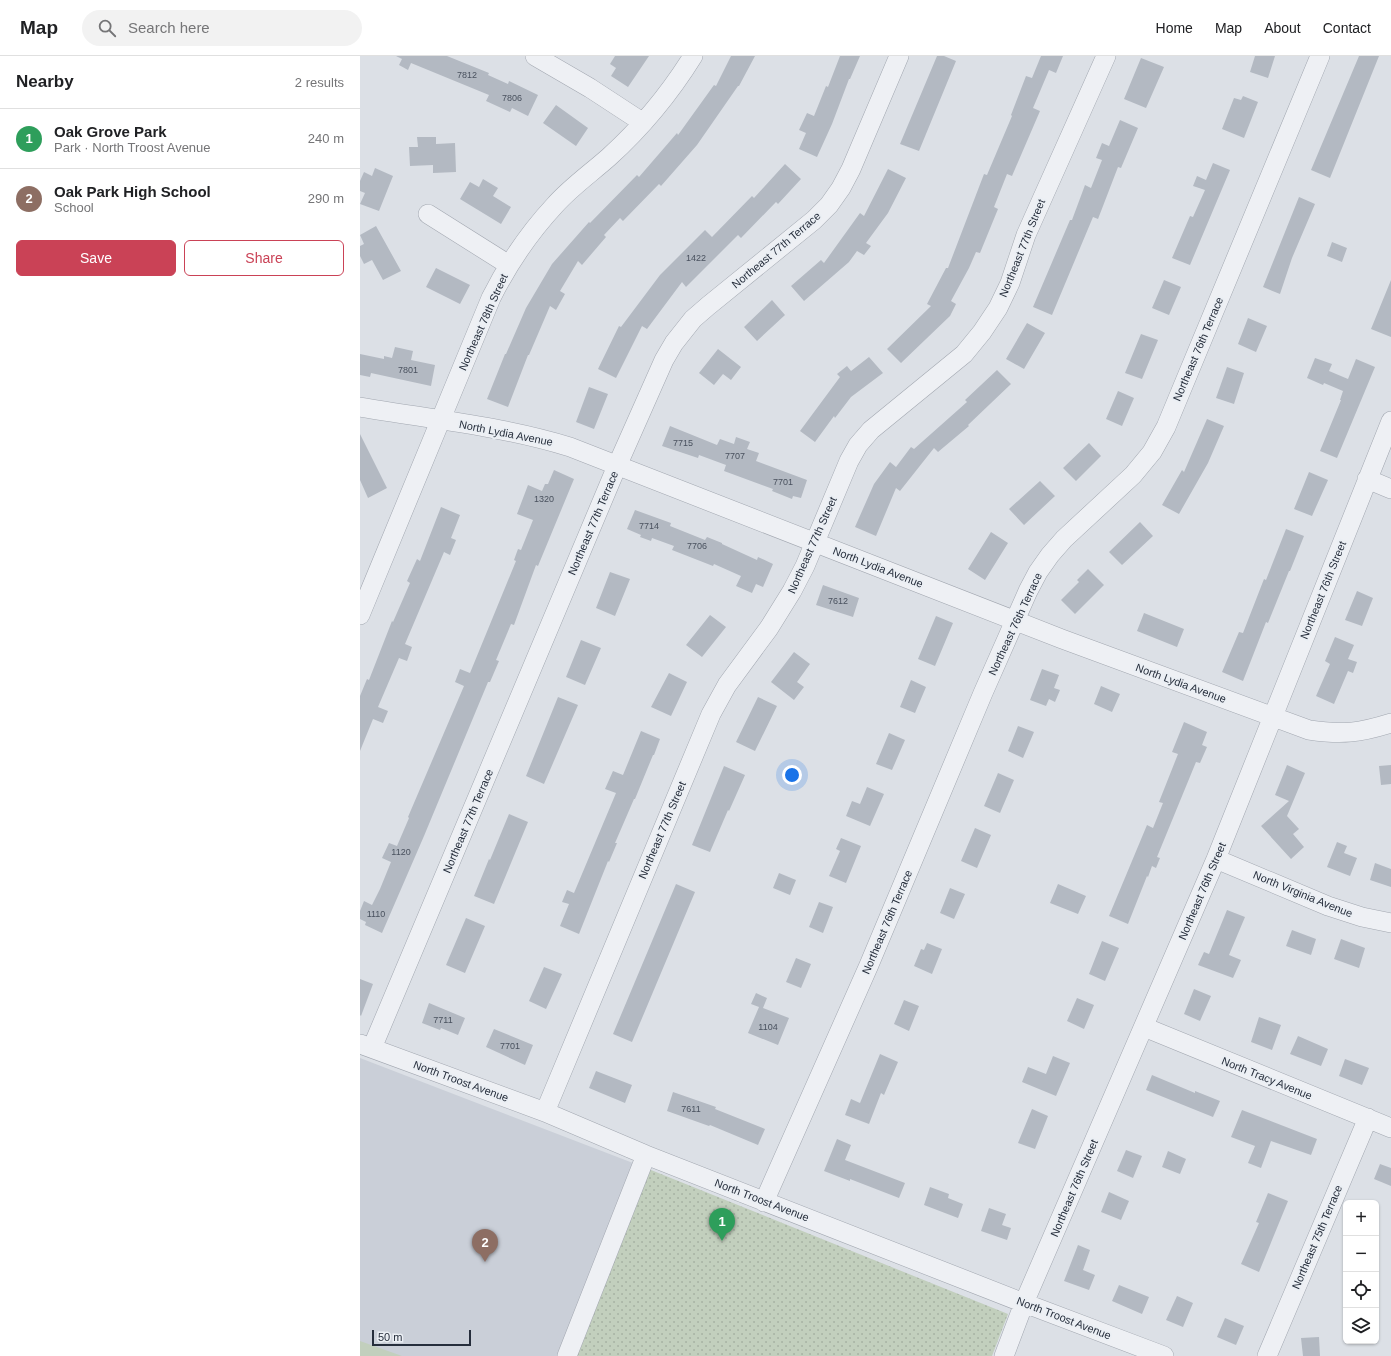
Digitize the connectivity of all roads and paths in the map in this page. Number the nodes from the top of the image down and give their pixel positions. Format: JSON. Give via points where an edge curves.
{"nodes":[{"id":1,"x":535,"y":56,"type":"edge"},
{"id":2,"x":692,"y":56,"type":"edge"},
{"id":3,"x":899,"y":56,"type":"edge"},
{"id":4,"x":1106,"y":56,"type":"edge"},
{"id":5,"x":1320,"y":56,"type":"edge"},
{"id":6,"x":642,"y":122,"type":"junction"},
{"id":7,"x":428,"y":214,"type":"dead end"},
{"id":8,"x":509,"y":264,"type":"junction"},
{"id":9,"x":360,"y":408,"type":"edge"},
{"id":10,"x":441,"y":420,"type":"junction"},
{"id":11,"x":1391,"y":421,"type":"edge"},
{"id":12,"x":617,"y":466,"type":"junction"},
{"id":13,"x":1367,"y":479,"type":"junction"},
{"id":14,"x":1391,"y":489,"type":"edge"},
{"id":15,"x":814,"y":543,"type":"junction"},
{"id":16,"x":360,"y":615,"type":"edge"},
{"id":17,"x":1015,"y":621,"type":"junction"},
{"id":18,"x":1272,"y":717,"type":"junction"},
{"id":19,"x":1391,"y":723,"type":"edge"},
{"id":20,"x":1216,"y":859,"type":"junction"},
{"id":21,"x":1391,"y":923,"type":"edge"},
{"id":22,"x":1144,"y":1027,"type":"junction"},
{"id":23,"x":366,"y":1046,"type":"edge"},
{"id":24,"x":545,"y":1112,"type":"junction"},
{"id":25,"x":1368,"y":1118,"type":"junction"},
{"id":26,"x":1391,"y":1128,"type":"edge"},
{"id":27,"x":646,"y":1155,"type":"junction"},
{"id":28,"x":764,"y":1202,"type":"junction"},
{"id":29,"x":1024,"y":1303,"type":"junction"},
{"id":30,"x":567,"y":1356,"type":"edge"},
{"id":31,"x":1004,"y":1356,"type":"edge"},
{"id":32,"x":1164,"y":1356,"type":"edge"},
{"id":33,"x":1267,"y":1356,"type":"edge"}],
"edges":[{"from":1,"to":6,"type":"street"},
{"from":2,"to":6,"type":"street","name":"Northeast 78th Street"},
{"from":3,"to":12,"type":"street","name":"Northeast 77th Terrace","via":[[841,188],[814,220],[708,306],[679,337],[664,360]]},
{"from":4,"to":15,"type":"street","name":"Northeast 77th Street","via":[[1026,235],[1010,283],[998,308],[964,354],[871,430],[858,444]]},
{"from":5,"to":17,"type":"street","name":"Northeast 76th Terrace","via":[[1166,427],[1152,452],[1133,475],[1050,555],[1038,572]]},
{"from":6,"to":8,"type":"street","name":"Northeast 78th Street","via":[[609,157],[555,205]]},
{"from":7,"to":8,"type":"street"},
{"from":8,"to":10,"type":"street","name":"Northeast 78th Street","via":[[491,298]]},
{"from":9,"to":10,"type":"street","name":"North Lydia Avenue"},
{"from":10,"to":12,"type":"street","name":"North Lydia Avenue","via":[[545,439]]},
{"from":10,"to":16,"type":"street","name":"Northeast 78th Street"},
{"from":11,"to":13,"type":"street","name":"Northeast 76th Street"},
{"from":12,"to":15,"type":"street","name":"North Lydia Avenue"},
{"from":12,"to":23,"type":"street","name":"Northeast 77th Terrace"},
{"from":13,"to":14,"type":"street"},
{"from":13,"to":18,"type":"street","name":"Northeast 76th Street"},
{"from":15,"to":17,"type":"street","name":"North Lydia Avenue"},
{"from":15,"to":24,"type":"street","name":"Northeast 77th Street","via":[[792,591],[769,628],[727,685],[711,714]]},
{"from":17,"to":18,"type":"street","name":"North Lydia Avenue"},
{"from":17,"to":28,"type":"street","name":"Northeast 76th Terrace","via":[[869,965]]},
{"from":18,"to":19,"type":"street","name":"North Lydia Avenue","via":[[1309,730],[1328,733],[1366,731]]},
{"from":18,"to":20,"type":"street","name":"Northeast 76th Street"},
{"from":20,"to":21,"type":"street","name":"North Virginia Avenue","via":[[1328,906]]},
{"from":20,"to":22,"type":"street","name":"Northeast 76th Street"},
{"from":22,"to":25,"type":"street","name":"North Tracy Avenue"},
{"from":22,"to":29,"type":"street","name":"Northeast 76th Street"},
{"from":23,"to":24,"type":"street","name":"North Troost Avenue"},
{"from":24,"to":27,"type":"street","name":"North Troost Avenue"},
{"from":25,"to":26,"type":"street","name":"North Tracy Avenue"},
{"from":25,"to":33,"type":"street","name":"Northeast 75th Terrace"},
{"from":27,"to":28,"type":"street","name":"North Troost Avenue"},
{"from":27,"to":30,"type":"street"},
{"from":28,"to":29,"type":"street","name":"North Troost Avenue"},
{"from":29,"to":31,"type":"street","name":"Northeast 76th Street"},
{"from":29,"to":32,"type":"street","name":"North Troost Avenue"}]}
